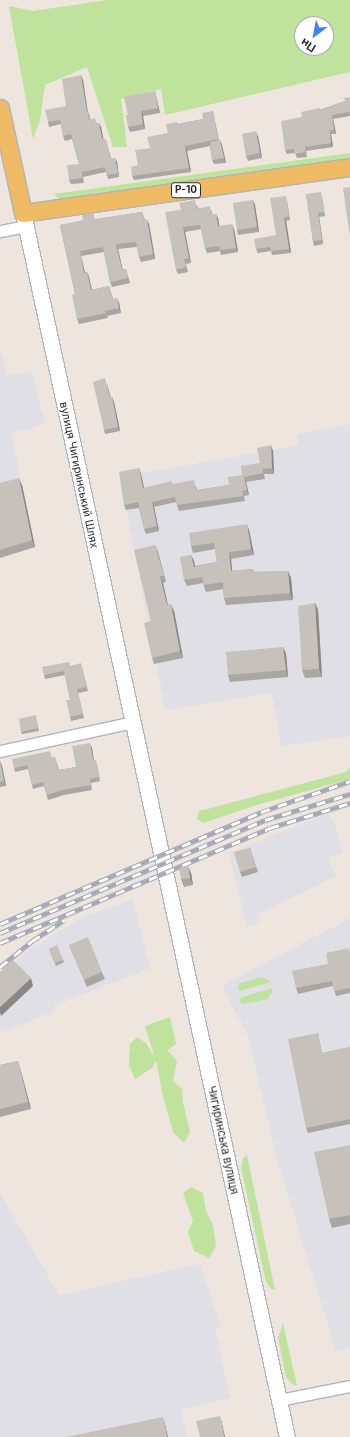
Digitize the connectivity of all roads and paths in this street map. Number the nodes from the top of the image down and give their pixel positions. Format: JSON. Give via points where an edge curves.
{"nodes":[{"id":1,"x":0,"y":108,"type":"edge"},
{"id":2,"x":350,"y":167,"type":"edge"},
{"id":3,"x":24,"y":220,"type":"junction"},
{"id":4,"x":0,"y":231,"type":"edge"},
{"id":5,"x":133,"y":722,"type":"junction"},
{"id":6,"x":0,"y":751,"type":"edge"},
{"id":7,"x":159,"y":843,"type":"joint"},
{"id":8,"x":350,"y":1386,"type":"edge"},
{"id":9,"x":279,"y":1400,"type":"junction"},
{"id":10,"x":287,"y":1437,"type":"edge"}],
"edges":[{"from":1,"to":3,"type":"main road","name":"вулиця Чигиринський Шлях"},
{"from":2,"to":3,"type":"main road","number":"Р-10"},
{"from":3,"to":4,"type":"street"},
{"from":3,"to":5,"type":"main road","name":"вулиця Чигиринський Шлях"},
{"from":5,"to":6,"type":"street"},
{"from":5,"to":7,"type":"main road","name":"вулиця Чигиринський Шлях"},
{"from":7,"to":9,"type":"main road","name":"Чигиринська вулиця"},
{"from":8,"to":9,"type":"street"},
{"from":9,"to":10,"type":"main road","name":"Чигиринська вулиця"}]}
